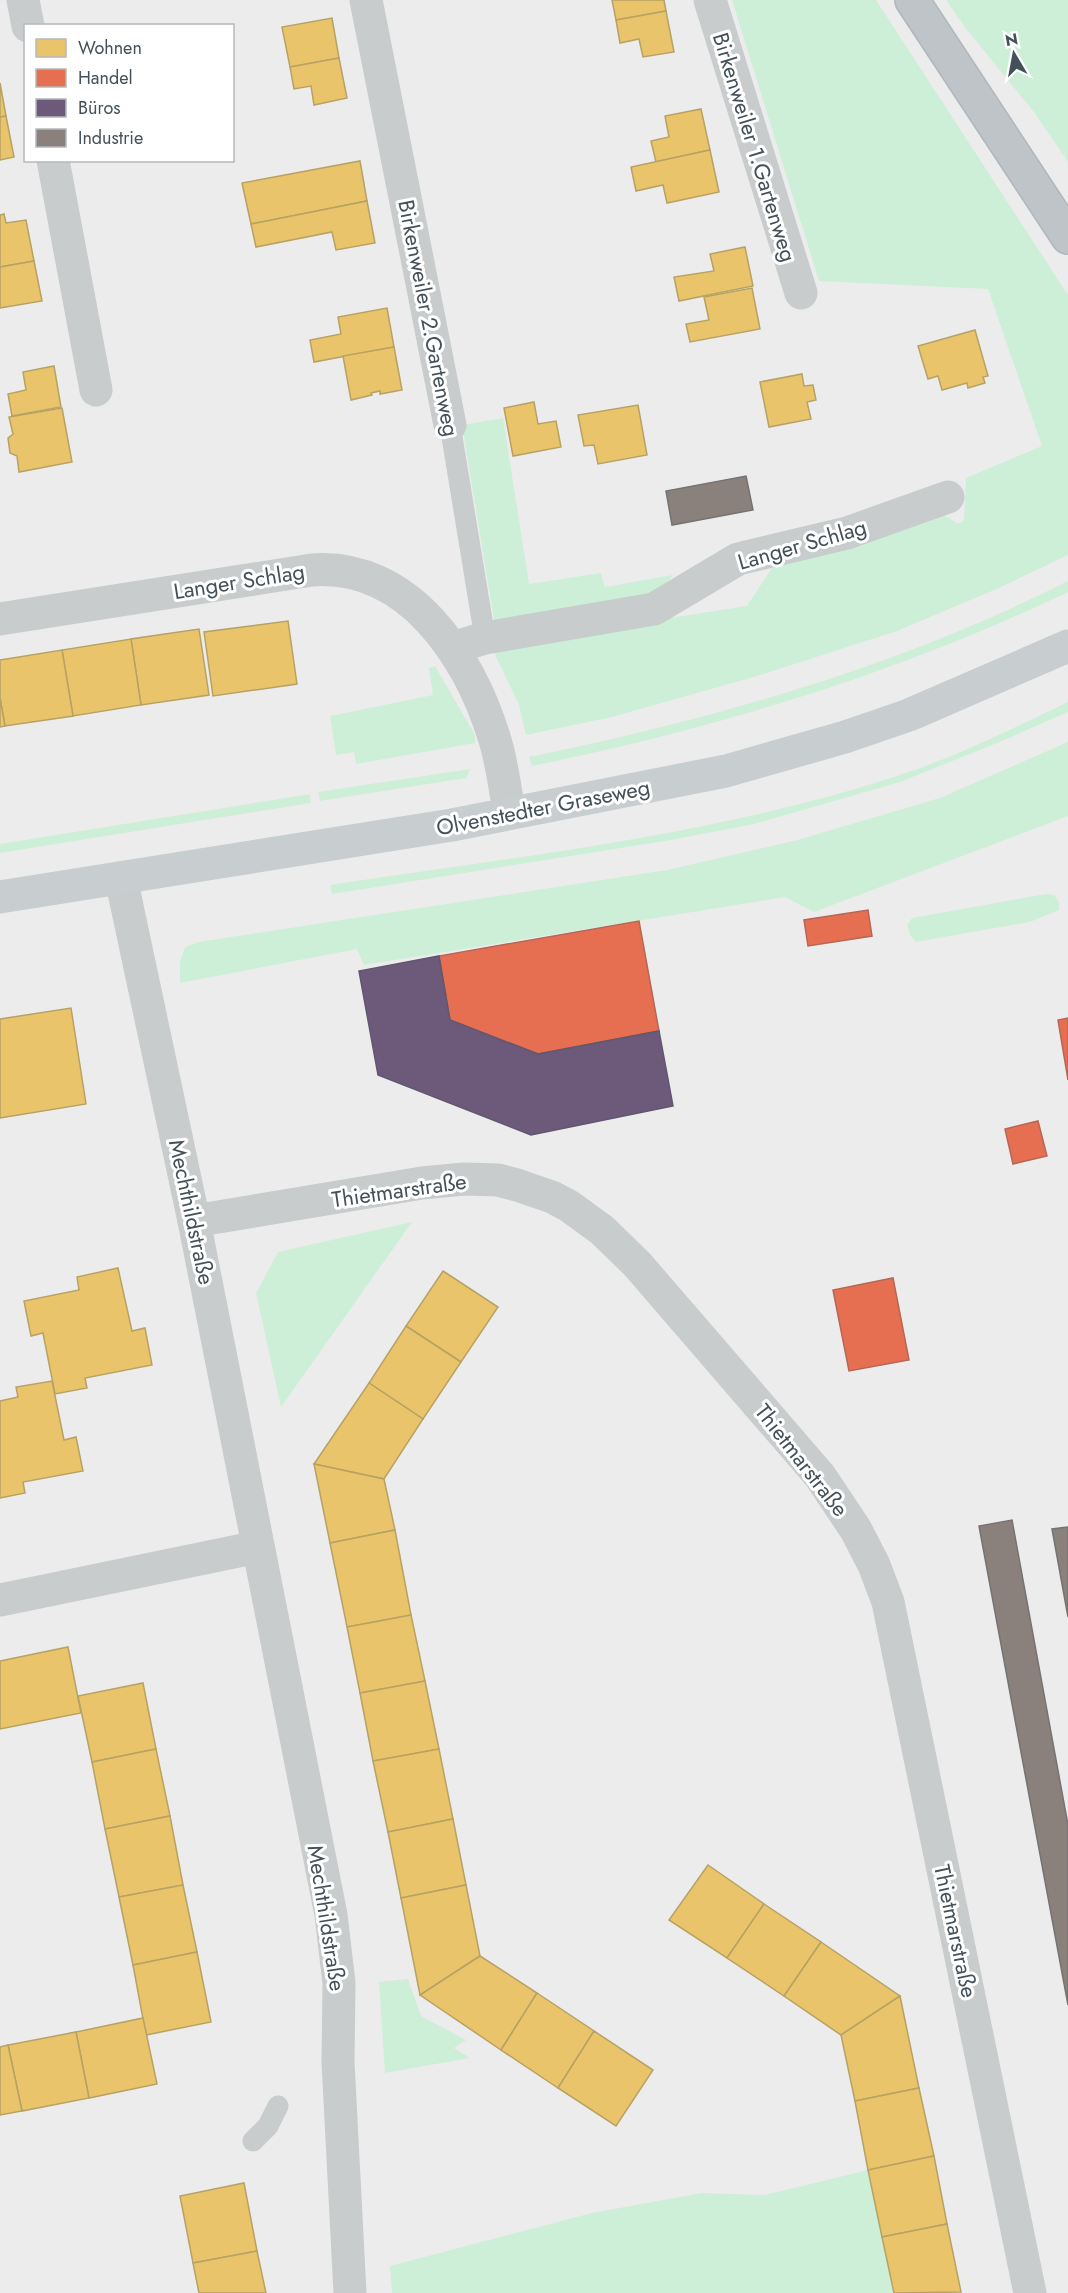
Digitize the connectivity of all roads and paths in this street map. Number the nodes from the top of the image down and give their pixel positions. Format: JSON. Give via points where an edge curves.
{"nodes":[{"id":1,"x":23,"y":0,"type":"edge"},
{"id":2,"x":366,"y":0,"type":"edge"},
{"id":3,"x":710,"y":0,"type":"edge"},
{"id":4,"x":912,"y":0,"type":"edge"},
{"id":5,"x":28,"y":24,"type":"edge"},
{"id":6,"x":53,"y":162,"type":"edge"},
{"id":7,"x":1068,"y":237,"type":"edge"},
{"id":8,"x":801,"y":293,"type":"dead end"},
{"id":9,"x":96,"y":390,"type":"dead end"},
{"id":10,"x":450,"y":425,"type":"joint"},
{"id":11,"x":948,"y":497,"type":"dead end"},
{"id":12,"x":0,"y":619,"type":"edge"},
{"id":13,"x":485,"y":638,"type":"junction"},
{"id":14,"x":1068,"y":646,"type":"edge"},
{"id":15,"x":452,"y":648,"type":"junction"},
{"id":16,"x":509,"y":813,"type":"junction"},
{"id":17,"x":121,"y":878,"type":"junction"},
{"id":18,"x":0,"y":897,"type":"edge"},
{"id":19,"x":194,"y":1221,"type":"junction"},
{"id":20,"x":258,"y":1547,"type":"junction"},
{"id":21,"x":0,"y":1600,"type":"edge"},
{"id":22,"x":278,"y":2106,"type":"dead end"},
{"id":23,"x":253,"y":2141,"type":"dead end"},
{"id":24,"x":350,"y":2293,"type":"edge"},
{"id":25,"x":1030,"y":2293,"type":"edge"}],
"edges":[{"from":1,"to":5,"type":"street"},
{"from":2,"to":10,"type":"street","name":"Birkenweiler 2.Gartenweg"},
{"from":3,"to":8,"type":"street","name":"Birkenweiler 1.Gartenweg"},
{"from":4,"to":7,"type":"highway"},
{"from":6,"to":9,"type":"street"},
{"from":10,"to":13,"type":"lane","name":"Birkenweiler 2.Gartenweg"},
{"from":11,"to":13,"type":"street","name":"Langer Schlag","via":[[847,533],[738,559],[654,609]]},
{"from":12,"to":15,"type":"street","name":"Langer Schlag","via":[[325,569],[351,572],[389,587],[421,611]]},
{"from":13,"to":15,"type":"street","name":"Langer Schlag"},
{"from":14,"to":16,"type":"main road","name":"Olvenstedter Graseweg","via":[[958,696],[845,737],[726,771]]},
{"from":15,"to":16,"type":"street","name":"Langer Schlag","via":[[488,719]]},
{"from":16,"to":17,"type":"main road","name":"Olvenstedter Graseweg"},
{"from":17,"to":18,"type":"main road","name":"Olvenstedter Graseweg"},
{"from":17,"to":19,"type":"street","name":"Mechthildstraße"},
{"from":19,"to":20,"type":"street","name":"Mechthildstraße"},
{"from":19,"to":25,"type":"street","name":"Thietmarstraße","via":[[464,1179],[498,1180],[552,1197],[602,1230],[637,1264],[820,1476],[856,1530],[888,1602]]},
{"from":20,"to":21,"type":"street"},
{"from":20,"to":24,"type":"street","name":"Mechthildstraße","via":[[337,1960]]},
{"from":22,"to":23,"type":"lane","via":[[268,2126]]}]}
